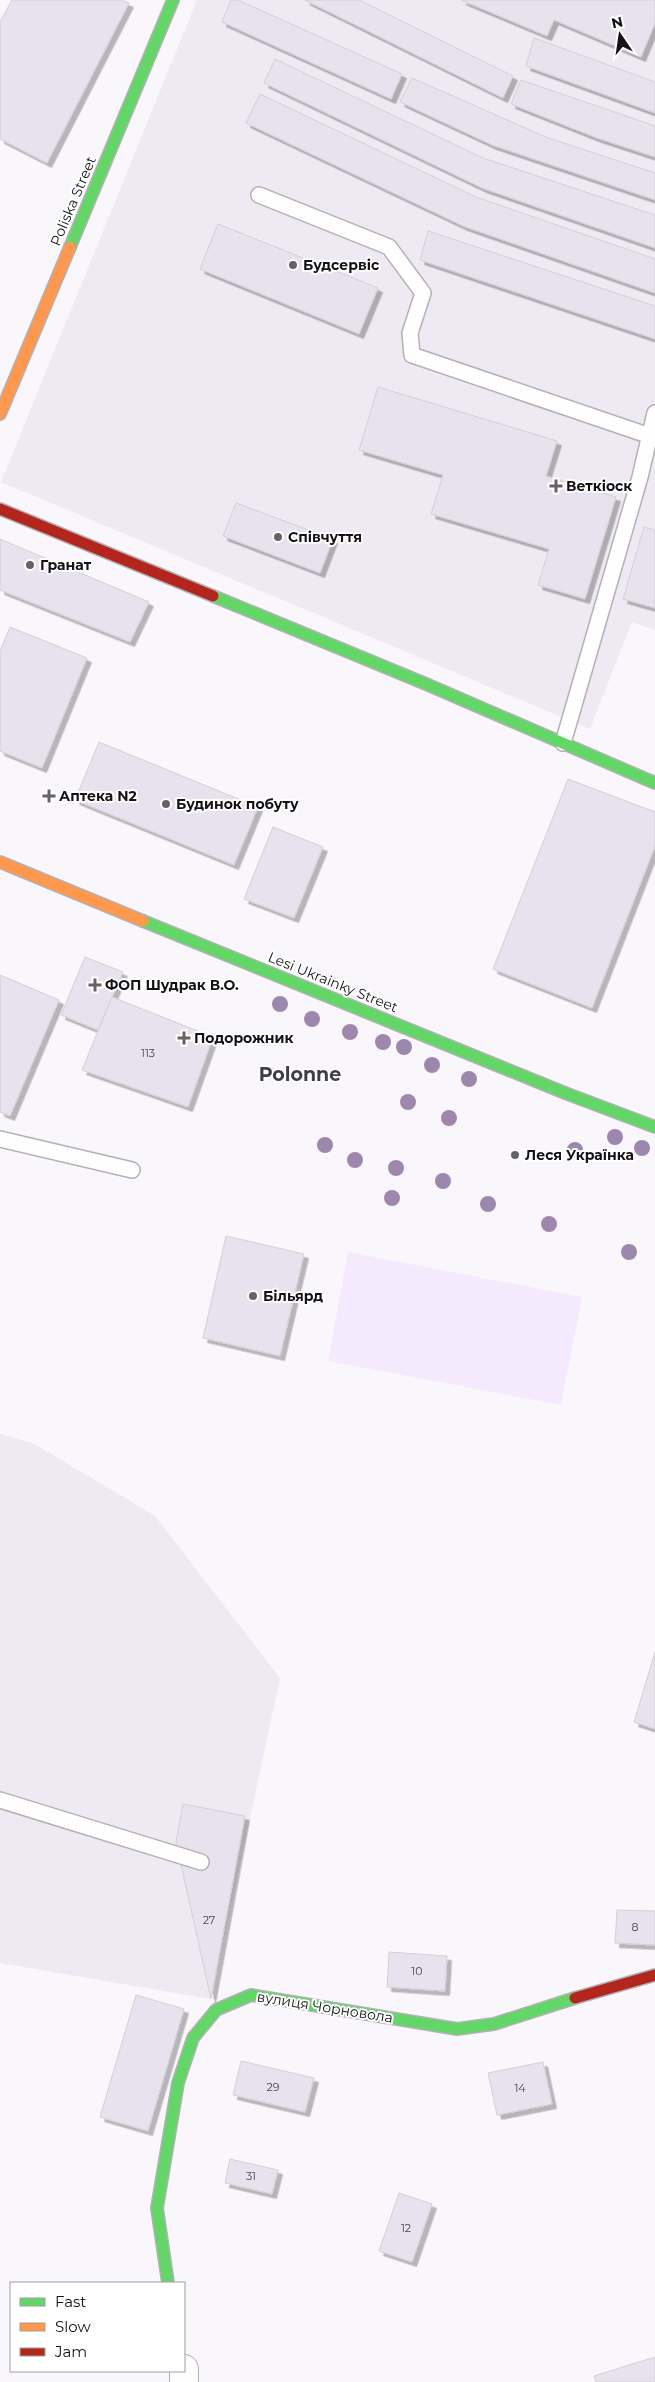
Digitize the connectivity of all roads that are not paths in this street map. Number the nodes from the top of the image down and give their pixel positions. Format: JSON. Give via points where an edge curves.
{"nodes":[{"id":1,"x":173,"y":0,"type":"edge"},
{"id":2,"x":259,"y":195,"type":"dead end"},
{"id":3,"x":655,"y":413,"type":"edge"},
{"id":4,"x":0,"y":414,"type":"edge"},
{"id":5,"x":650,"y":436,"type":"junction"},
{"id":6,"x":0,"y":509,"type":"edge"},
{"id":7,"x":563,"y":743,"type":"junction"},
{"id":8,"x":655,"y":783,"type":"edge"},
{"id":9,"x":0,"y":862,"type":"edge"},
{"id":10,"x":655,"y":1127,"type":"edge"},
{"id":11,"x":0,"y":1139,"type":"edge"},
{"id":12,"x":132,"y":1170,"type":"dead end"},
{"id":13,"x":0,"y":1800,"type":"edge"},
{"id":14,"x":201,"y":1862,"type":"dead end"},
{"id":15,"x":655,"y":1975,"type":"edge"},
{"id":16,"x":168,"y":2282,"type":"edge"}],
"edges":[{"from":1,"to":4,"type":"street","name":"Poliska Street"},
{"from":2,"to":5,"type":"lane","via":[[389,247],[423,293],[410,333],[412,355]]},
{"from":3,"to":5,"type":"lane"},
{"from":5,"to":7,"type":"lane"},
{"from":6,"to":7,"type":"street"},
{"from":7,"to":8,"type":"street"},
{"from":9,"to":10,"type":"street","name":"Lesi Ukrainky Street"},
{"from":11,"to":12,"type":"lane"},
{"from":13,"to":14,"type":"lane"},
{"from":15,"to":16,"type":"street","name":"вулиця Чорновола","via":[[494,2024],[457,2029],[251,1995],[216,2010],[193,2038],[177,2092],[157,2208]]}]}
